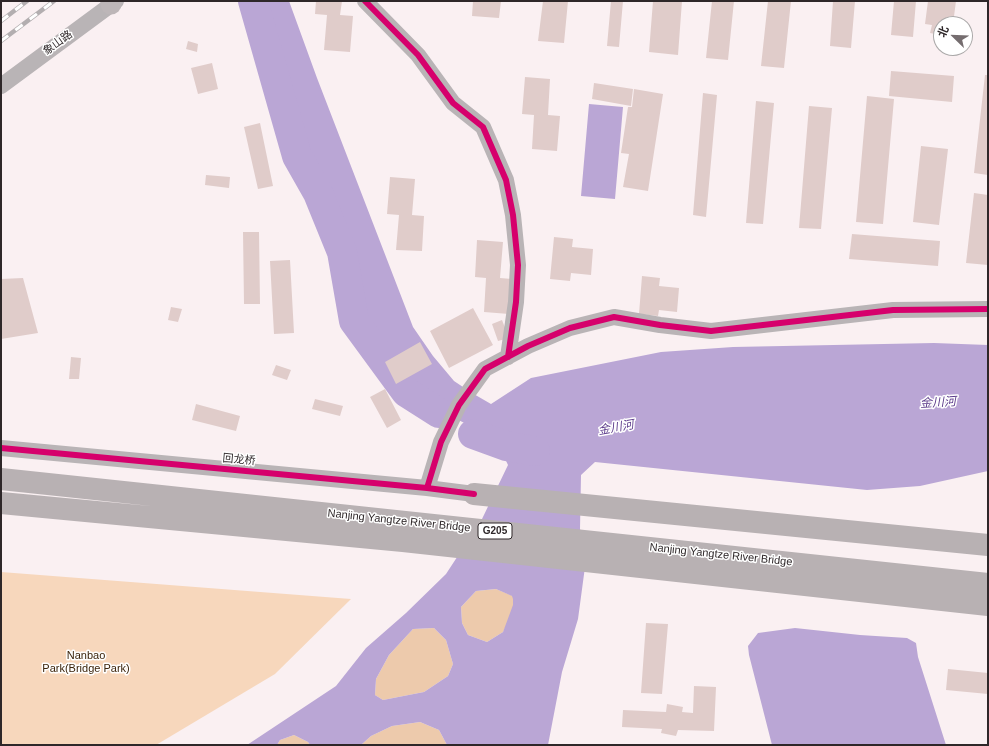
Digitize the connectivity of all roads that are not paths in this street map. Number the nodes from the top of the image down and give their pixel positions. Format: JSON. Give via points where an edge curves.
{"nodes":[{"id":1,"x":365,"y":1,"type":"edge"},
{"id":2,"x":113,"y":2,"type":"edge"},
{"id":3,"x":1,"y":86,"type":"edge"},
{"id":4,"x":988,"y":309,"type":"edge"},
{"id":5,"x":508,"y":357,"type":"junction"},
{"id":6,"x":1,"y":448,"type":"edge"},
{"id":7,"x":1,"y":479,"type":"edge"},
{"id":8,"x":427,"y":488,"type":"junction"},
{"id":9,"x":474,"y":494,"type":"joint"},
{"id":10,"x":1,"y":503,"type":"edge"},
{"id":11,"x":988,"y":545,"type":"edge"},
{"id":12,"x":988,"y":584,"type":"edge"},
{"id":13,"x":988,"y":605,"type":"edge"}],
"edges":[{"from":1,"to":5,"type":"street","via":[[418,55],[453,103],[483,127],[506,180],[513,215],[518,265],[516,302]]},
{"from":2,"to":3,"type":"street","name":"象山路"},
{"from":4,"to":5,"type":"street","via":[[893,310],[712,331],[614,317],[570,328]]},
{"from":5,"to":8,"type":"street","via":[[485,369],[459,405],[440,442]]},
{"from":6,"to":8,"type":"street","name":"回龙桥"},
{"from":7,"to":12,"type":"highway","name":"Nanjing Yangtze River Bridge","number":"G205"},
{"from":8,"to":9,"type":"street","name":"回龙桥"},
{"from":9,"to":11,"type":"highway"},
{"from":10,"to":13,"type":"highway","name":"Nanjing Yangtze River Bridge","number":"G205","via":[[403,541]]}]}
